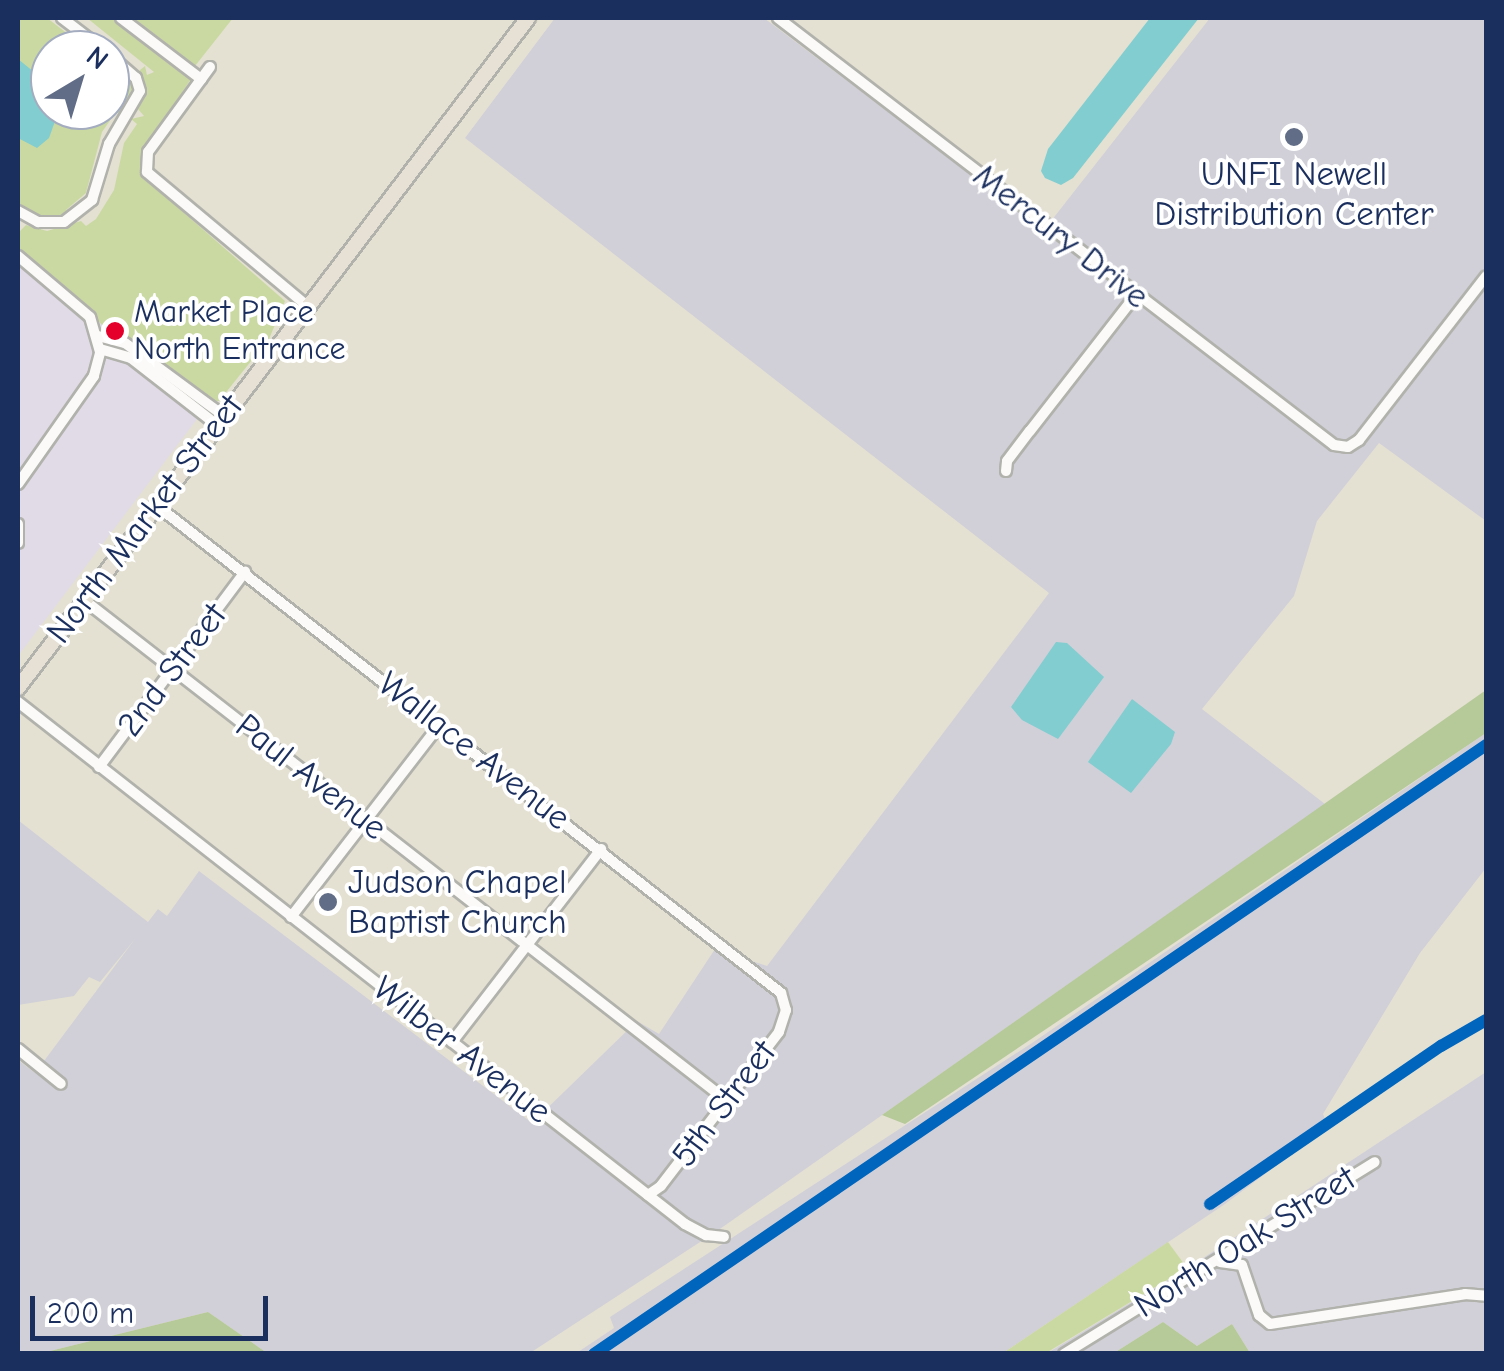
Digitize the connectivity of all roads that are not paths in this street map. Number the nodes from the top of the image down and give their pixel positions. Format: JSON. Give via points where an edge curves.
{"nodes":[{"id":1,"x":121,"y":18,"type":"edge"},
{"id":2,"x":528,"y":18,"type":"edge"},
{"id":3,"x":778,"y":18,"type":"edge"},
{"id":4,"x":210,"y":67,"type":"dead end"},
{"id":5,"x":130,"y":73,"type":"edge"},
{"id":6,"x":201,"y":79,"type":"junction"},
{"id":7,"x":130,"y":108,"type":"edge"},
{"id":8,"x":117,"y":130,"type":"edge"},
{"id":9,"x":18,"y":211,"type":"edge"},
{"id":10,"x":18,"y":256,"type":"edge"},
{"id":11,"x":1486,"y":276,"type":"edge"},
{"id":12,"x":1136,"y":294,"type":"junction"},
{"id":13,"x":307,"y":306,"type":"junction"},
{"id":14,"x":98,"y":336,"type":"junction"},
{"id":15,"x":100,"y":348,"type":"junction"},
{"id":16,"x":220,"y":420,"type":"junction"},
{"id":17,"x":1006,"y":472,"type":"dead end"},
{"id":18,"x":18,"y":484,"type":"edge"},
{"id":19,"x":156,"y":505,"type":"junction"},
{"id":20,"x":18,"y":524,"type":"edge"},
{"id":21,"x":18,"y":542,"type":"edge"},
{"id":22,"x":245,"y":572,"type":"junction"},
{"id":23,"x":84,"y":600,"type":"junction"},
{"id":24,"x":173,"y":668,"type":"junction"},
{"id":25,"x":18,"y":688,"type":"edge"},
{"id":26,"x":18,"y":702,"type":"edge"},
{"id":27,"x":440,"y":724,"type":"junction"},
{"id":28,"x":100,"y":768,"type":"junction"},
{"id":29,"x":366,"y":820,"type":"junction"},
{"id":30,"x":600,"y":850,"type":"junction"},
{"id":31,"x":291,"y":917,"type":"junction"},
{"id":32,"x":525,"y":945,"type":"junction"},
{"id":33,"x":786,"y":1004,"type":"joint"},
{"id":34,"x":452,"y":1042,"type":"junction"},
{"id":35,"x":18,"y":1049,"type":"edge"},
{"id":36,"x":61,"y":1084,"type":"dead end"},
{"id":37,"x":726,"y":1100,"type":"junction"},
{"id":38,"x":1375,"y":1162,"type":"dead end"},
{"id":39,"x":648,"y":1195,"type":"junction"},
{"id":40,"x":724,"y":1237,"type":"dead end"},
{"id":41,"x":1220,"y":1262,"type":"junction"},
{"id":42,"x":1486,"y":1296,"type":"edge"},
{"id":43,"x":1064,"y":1354,"type":"edge"}],
"edges":[{"from":1,"to":6,"type":"street"},
{"from":2,"to":13,"type":"main road","name":"North Market Street"},
{"from":3,"to":12,"type":"street","name":"Mercury Drive"},
{"from":4,"to":6,"type":"street"},
{"from":5,"to":7,"type":"street","via":[[140,91]]},
{"from":6,"to":13,"type":"street","via":[[148,152],[147,172]]},
{"from":8,"to":9,"type":"street","via":[[92,200],[64,222],[38,222]]},
{"from":10,"to":14,"type":"street","via":[[84,310]]},
{"from":11,"to":12,"type":"street","name":"Mercury Drive","via":[[1348,446],[1313,432]]},
{"from":12,"to":17,"type":"street"},
{"from":13,"to":16,"type":"main road","name":"North Market Street"},
{"from":14,"to":15,"type":"street"},
{"from":14,"to":16,"type":"street","via":[[125,342]]},
{"from":15,"to":16,"type":"street","via":[[130,358]]},
{"from":15,"to":18,"type":"street","via":[[94,376]]},
{"from":16,"to":19,"type":"main road","name":"North Market Street"},
{"from":19,"to":22,"type":"street","name":"Wallace Avenue"},
{"from":19,"to":23,"type":"main road","name":"North Market Street"},
{"from":20,"to":21,"type":"street"},
{"from":22,"to":24,"type":"street","name":"2nd Street"},
{"from":22,"to":27,"type":"street","name":"Wallace Avenue"},
{"from":23,"to":24,"type":"street","name":"Paul Avenue"},
{"from":23,"to":25,"type":"main road","name":"North Market Street"},
{"from":24,"to":28,"type":"street","name":"2nd Street"},
{"from":24,"to":29,"type":"street","name":"Paul Avenue"},
{"from":26,"to":28,"type":"street","name":"Wilber Avenue"},
{"from":27,"to":29,"type":"street"},
{"from":27,"to":30,"type":"street","name":"Wallace Avenue"},
{"from":28,"to":31,"type":"street","name":"Wilber Avenue"},
{"from":29,"to":31,"type":"street"},
{"from":29,"to":32,"type":"street","name":"Paul Avenue"},
{"from":30,"to":32,"type":"street"},
{"from":30,"to":33,"type":"street","name":"Wallace Avenue","via":[[774,985]]},
{"from":31,"to":34,"type":"street","name":"Wilber Avenue"},
{"from":32,"to":34,"type":"street"},
{"from":32,"to":37,"type":"street","name":"Paul Avenue"},
{"from":33,"to":37,"type":"street","name":"5th Street","via":[[779,1032]]},
{"from":34,"to":39,"type":"street","name":"Wilber Avenue"},
{"from":35,"to":36,"type":"street"},
{"from":37,"to":39,"type":"street","name":"5th Street"},
{"from":38,"to":41,"type":"street","name":"North Oak Street"},
{"from":39,"to":40,"type":"street","name":"Wilber Avenue","via":[[695,1230]]},
{"from":41,"to":42,"type":"street","via":[[1242,1266],[1259,1315],[1270,1324]]},
{"from":41,"to":43,"type":"street","name":"North Oak Street"}]}
